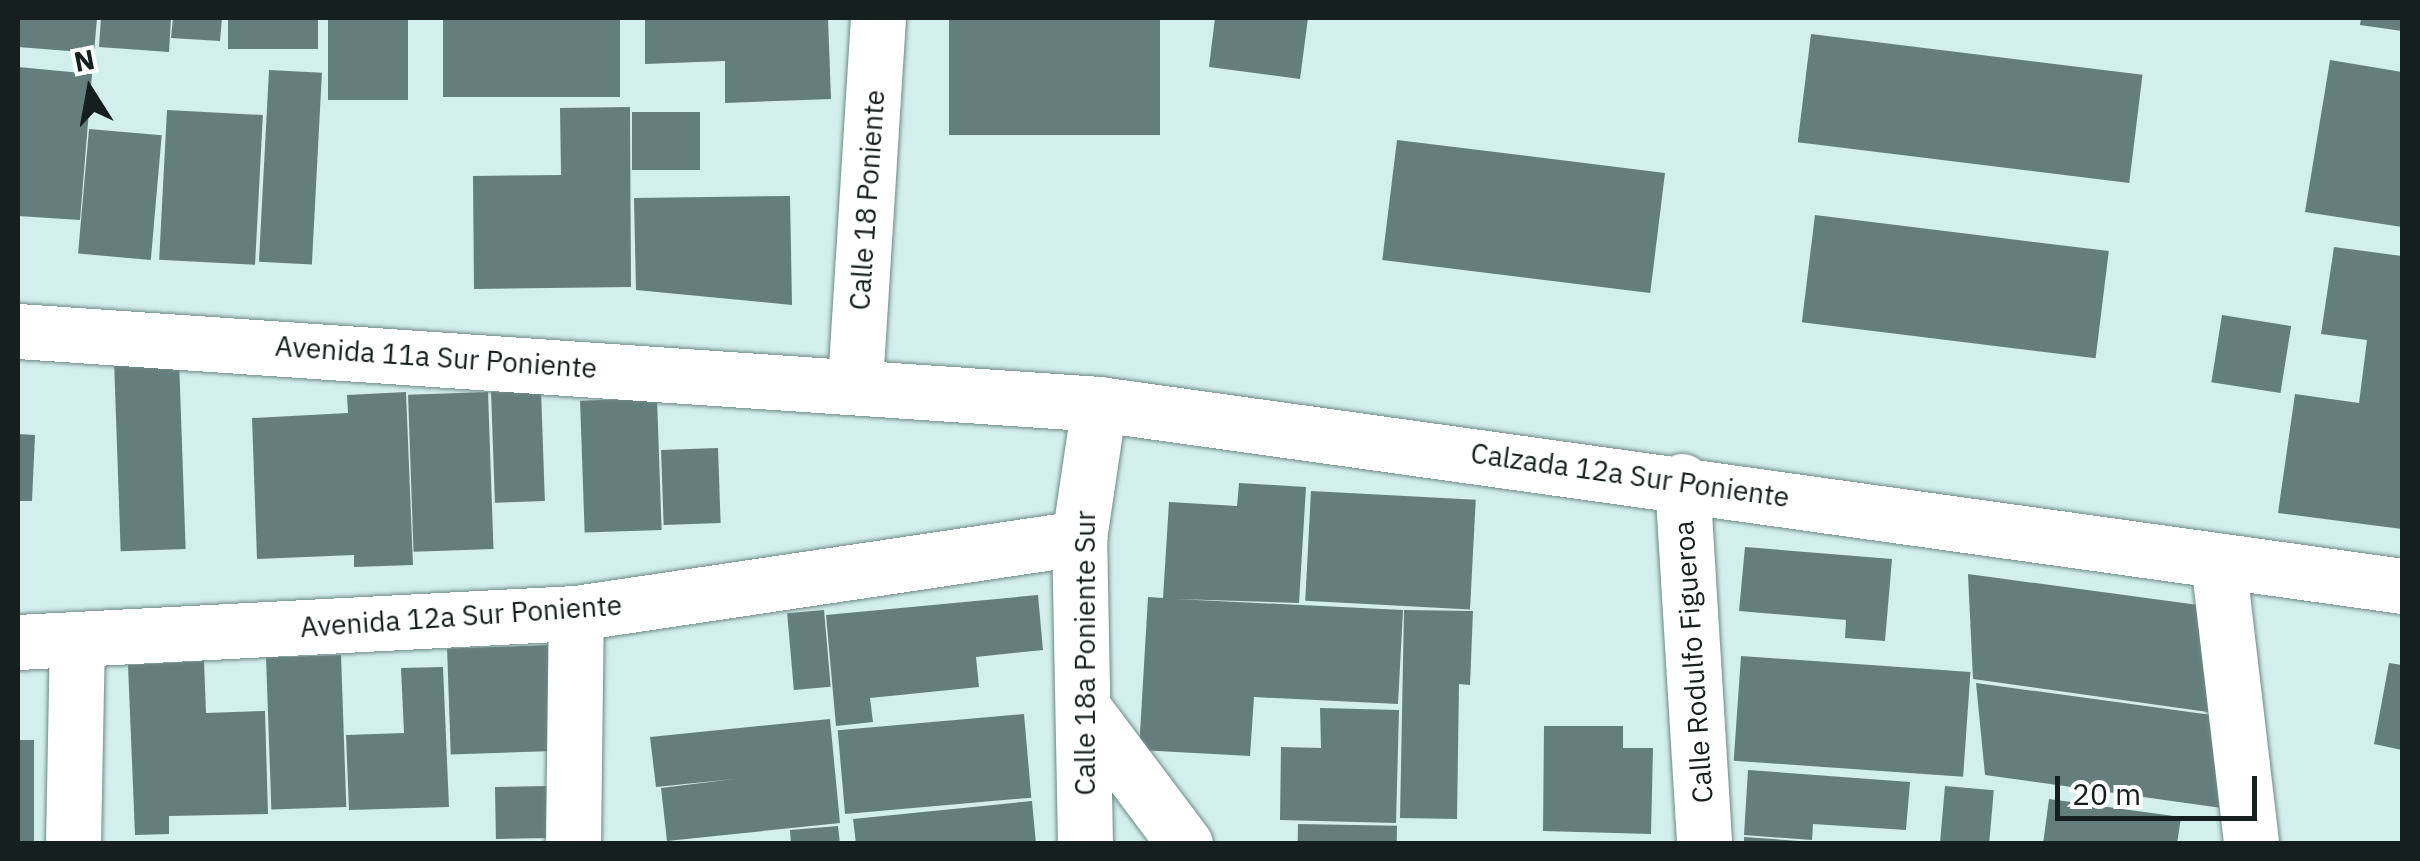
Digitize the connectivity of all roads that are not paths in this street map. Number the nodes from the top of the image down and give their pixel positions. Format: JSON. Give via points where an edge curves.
{"nodes":[{"id":1,"x":878,"y":18,"type":"edge"},
{"id":2,"x":18,"y":331,"type":"edge"},
{"id":3,"x":855,"y":384,"type":"junction"},
{"id":4,"x":1099,"y":404,"type":"junction"},
{"id":5,"x":1682,"y":481,"type":"junction"},
{"id":6,"x":1079,"y":538,"type":"junction"},
{"id":7,"x":2218,"y":561,"type":"junction"},
{"id":8,"x":2402,"y":586,"type":"edge"},
{"id":9,"x":576,"y":613,"type":"junction"},
{"id":10,"x":77,"y":640,"type":"junction"},
{"id":11,"x":18,"y":642,"type":"edge"},
{"id":12,"x":1083,"y":708,"type":"junction"},
{"id":13,"x":72,"y":844,"type":"edge"},
{"id":14,"x":573,"y":844,"type":"edge"},
{"id":15,"x":1085,"y":844,"type":"edge"},
{"id":16,"x":1185,"y":844,"type":"edge"},
{"id":17,"x":1704,"y":844,"type":"edge"},
{"id":18,"x":2252,"y":844,"type":"edge"}],
"edges":[{"from":1,"to":3,"type":"street","name":"Calle 18 Poniente"},
{"from":2,"to":3,"type":"street","name":"Avenida 11a Sur Poniente"},
{"from":3,"to":4,"type":"street","name":"Calzada 12a Sur Poniente"},
{"from":4,"to":5,"type":"street","name":"Calzada 12a Sur Poniente"},
{"from":4,"to":6,"type":"street","name":"Calle 18a Poniente Sur"},
{"from":5,"to":7,"type":"street","name":"Calzada 12a Sur Poniente"},
{"from":5,"to":17,"type":"street","name":"Calle Rodulfo Figueroa"},
{"from":6,"to":9,"type":"street","name":"Avenida 12a Sur Poniente"},
{"from":6,"to":12,"type":"street","name":"Calle 18a Poniente Sur"},
{"from":7,"to":8,"type":"street","name":"Calzada 12a Sur Poniente"},
{"from":7,"to":18,"type":"street"},
{"from":9,"to":10,"type":"street","name":"Avenida 12a Sur Poniente"},
{"from":9,"to":14,"type":"street"},
{"from":10,"to":11,"type":"street","name":"Avenida 12a Sur Poniente"},
{"from":10,"to":13,"type":"street"},
{"from":12,"to":15,"type":"street","name":"Calle 18a Poniente Sur"},
{"from":12,"to":16,"type":"street"}]}
